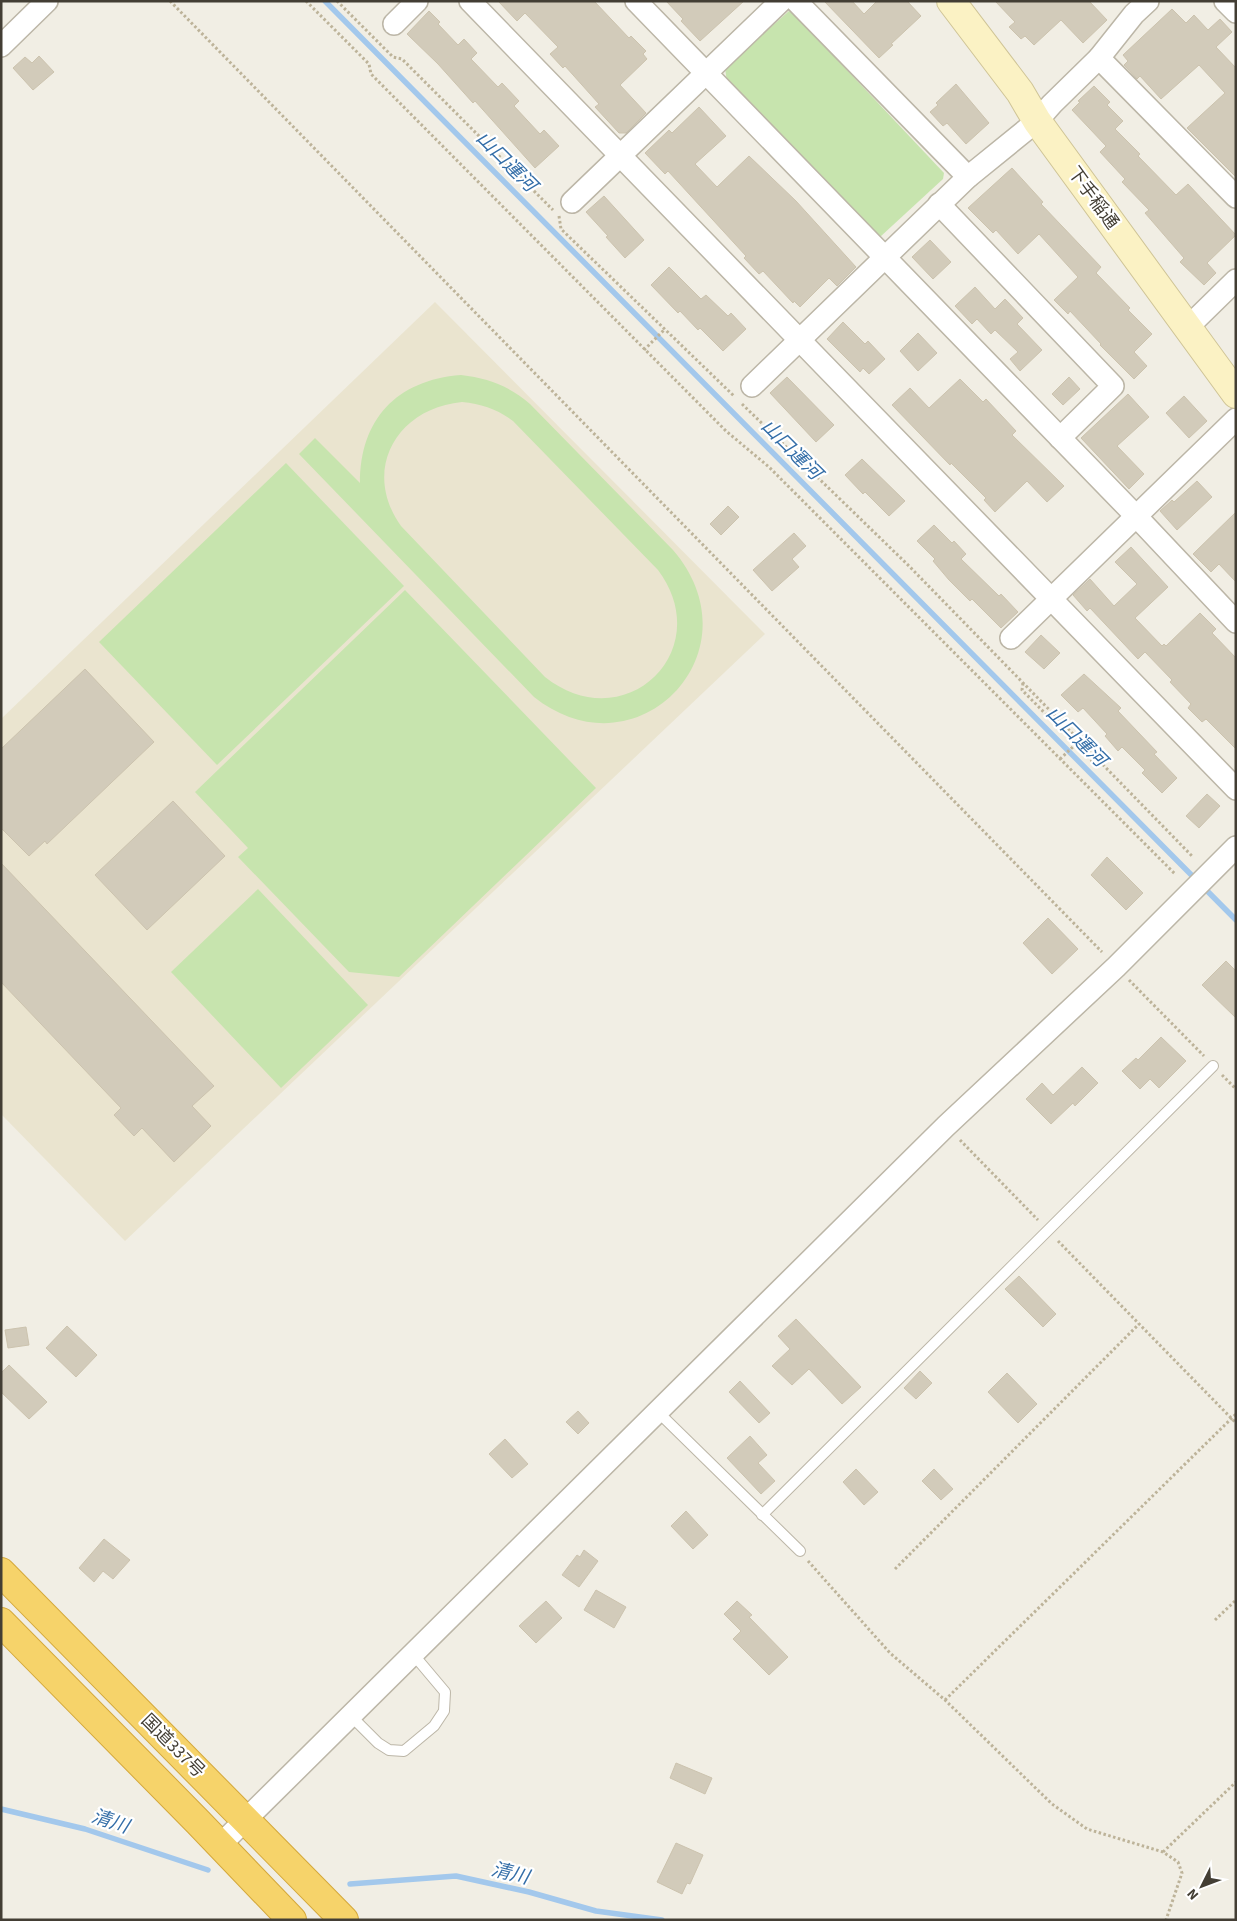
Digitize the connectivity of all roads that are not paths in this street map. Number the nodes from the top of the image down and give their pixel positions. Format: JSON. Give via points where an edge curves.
{"nodes":[{"id":1,"x":47,"y":1,"type":"edge"},
{"id":2,"x":417,"y":1,"type":"edge"},
{"id":3,"x":470,"y":1,"type":"edge"},
{"id":4,"x":636,"y":1,"type":"edge"},
{"id":5,"x":781,"y":1,"type":"edge"},
{"id":6,"x":796,"y":1,"type":"edge"},
{"id":7,"x":951,"y":1,"type":"edge"},
{"id":8,"x":1225,"y":1,"type":"edge"},
{"id":9,"x":1135,"y":6,"type":"edge"},
{"id":10,"x":1236,"y":12,"type":"edge"},
{"id":11,"x":394,"y":24,"type":"dead end"},
{"id":12,"x":1,"y":46,"type":"edge"},
{"id":13,"x":1099,"y":58,"type":"junction"},
{"id":14,"x":706,"y":73,"type":"junction"},
{"id":15,"x":1037,"y":122,"type":"junction"},
{"id":16,"x":621,"y":156,"type":"junction"},
{"id":17,"x":968,"y":177,"type":"junction"},
{"id":18,"x":1236,"y":197,"type":"edge"},
{"id":19,"x":572,"y":202,"type":"dead end"},
{"id":20,"x":939,"y":204,"type":"junction"},
{"id":21,"x":885,"y":257,"type":"junction"},
{"id":22,"x":1236,"y":280,"type":"edge"},
{"id":23,"x":1187,"y":328,"type":"junction"},
{"id":24,"x":800,"y":340,"type":"junction"},
{"id":25,"x":1236,"y":394,"type":"edge"},
{"id":26,"x":743,"y":395,"type":"road end"},
{"id":27,"x":1236,"y":419,"type":"edge"},
{"id":28,"x":1060,"y":438,"type":"junction"},
{"id":29,"x":1136,"y":516,"type":"junction"},
{"id":30,"x":1051,"y":598,"type":"junction"},
{"id":31,"x":1236,"y":622,"type":"edge"},
{"id":32,"x":1011,"y":638,"type":"dead end"},
{"id":33,"x":1236,"y":789,"type":"edge"},
{"id":34,"x":1236,"y":847,"type":"edge"},
{"id":35,"x":1213,"y":1066,"type":"road end"},
{"id":36,"x":658,"y":1412,"type":"junction"},
{"id":37,"x":762,"y":1515,"type":"junction"},
{"id":38,"x":800,"y":1551,"type":"road end"},
{"id":39,"x":1,"y":1572,"type":"edge"},
{"id":40,"x":1,"y":1622,"type":"edge"},
{"id":41,"x":413,"y":1654,"type":"junction"},
{"id":42,"x":351,"y":1716,"type":"junction"},
{"id":43,"x":246,"y":1820,"type":"junction"},
{"id":44,"x":219,"y":1846,"type":"junction"},
{"id":45,"x":292,"y":1920,"type":"edge"},
{"id":46,"x":344,"y":1920,"type":"edge"}],
"edges":[{"from":1,"to":12,"type":"street"},
{"from":2,"to":11,"type":"street"},
{"from":3,"to":16,"type":"street"},
{"from":4,"to":14,"type":"street"},
{"from":5,"to":14,"type":"street"},
{"from":6,"to":17,"type":"street"},
{"from":7,"to":15,"type":"street","name":"下手稲通","via":[[1020,92]]},
{"from":8,"to":10,"type":"street"},
{"from":9,"to":13,"type":"street"},
{"from":13,"to":15,"type":"street"},
{"from":13,"to":18,"type":"street"},
{"from":14,"to":16,"type":"street"},
{"from":14,"to":21,"type":"street"},
{"from":15,"to":17,"type":"street"},
{"from":15,"to":23,"type":"street","name":"下手稲通"},
{"from":16,"to":19,"type":"street"},
{"from":16,"to":24,"type":"street"},
{"from":17,"to":20,"type":"street"},
{"from":20,"to":21,"type":"street"},
{"from":20,"to":28,"type":"street","via":[[1113,386]]},
{"from":21,"to":24,"type":"street"},
{"from":21,"to":28,"type":"street"},
{"from":22,"to":23,"type":"street"},
{"from":23,"to":25,"type":"street","name":"下手稲通"},
{"from":24,"to":26,"type":"street"},
{"from":24,"to":30,"type":"street"},
{"from":27,"to":29,"type":"street"},
{"from":28,"to":29,"type":"street"},
{"from":29,"to":30,"type":"street"},
{"from":29,"to":31,"type":"street"},
{"from":30,"to":32,"type":"street"},
{"from":30,"to":33,"type":"street"},
{"from":34,"to":36,"type":"street","via":[[1116,967],[946,1126]]},
{"from":35,"to":37,"type":"lane"},
{"from":36,"to":37,"type":"lane"},
{"from":36,"to":41,"type":"street"},
{"from":37,"to":38,"type":"lane"},
{"from":39,"to":43,"type":"highway","name":"国道337号"},
{"from":40,"to":44,"type":"highway","name":"国道337号"},
{"from":41,"to":42,"type":"street"},
{"from":41,"to":42,"type":"lane","via":[[445,1692],[444,1711],[434,1726],[404,1751],[389,1750]]},
{"from":42,"to":43,"type":"street"},
{"from":43,"to":44,"type":"street"},
{"from":43,"to":46,"type":"highway","name":"国道337号"},
{"from":44,"to":45,"type":"highway","name":"国道337号"}]}
